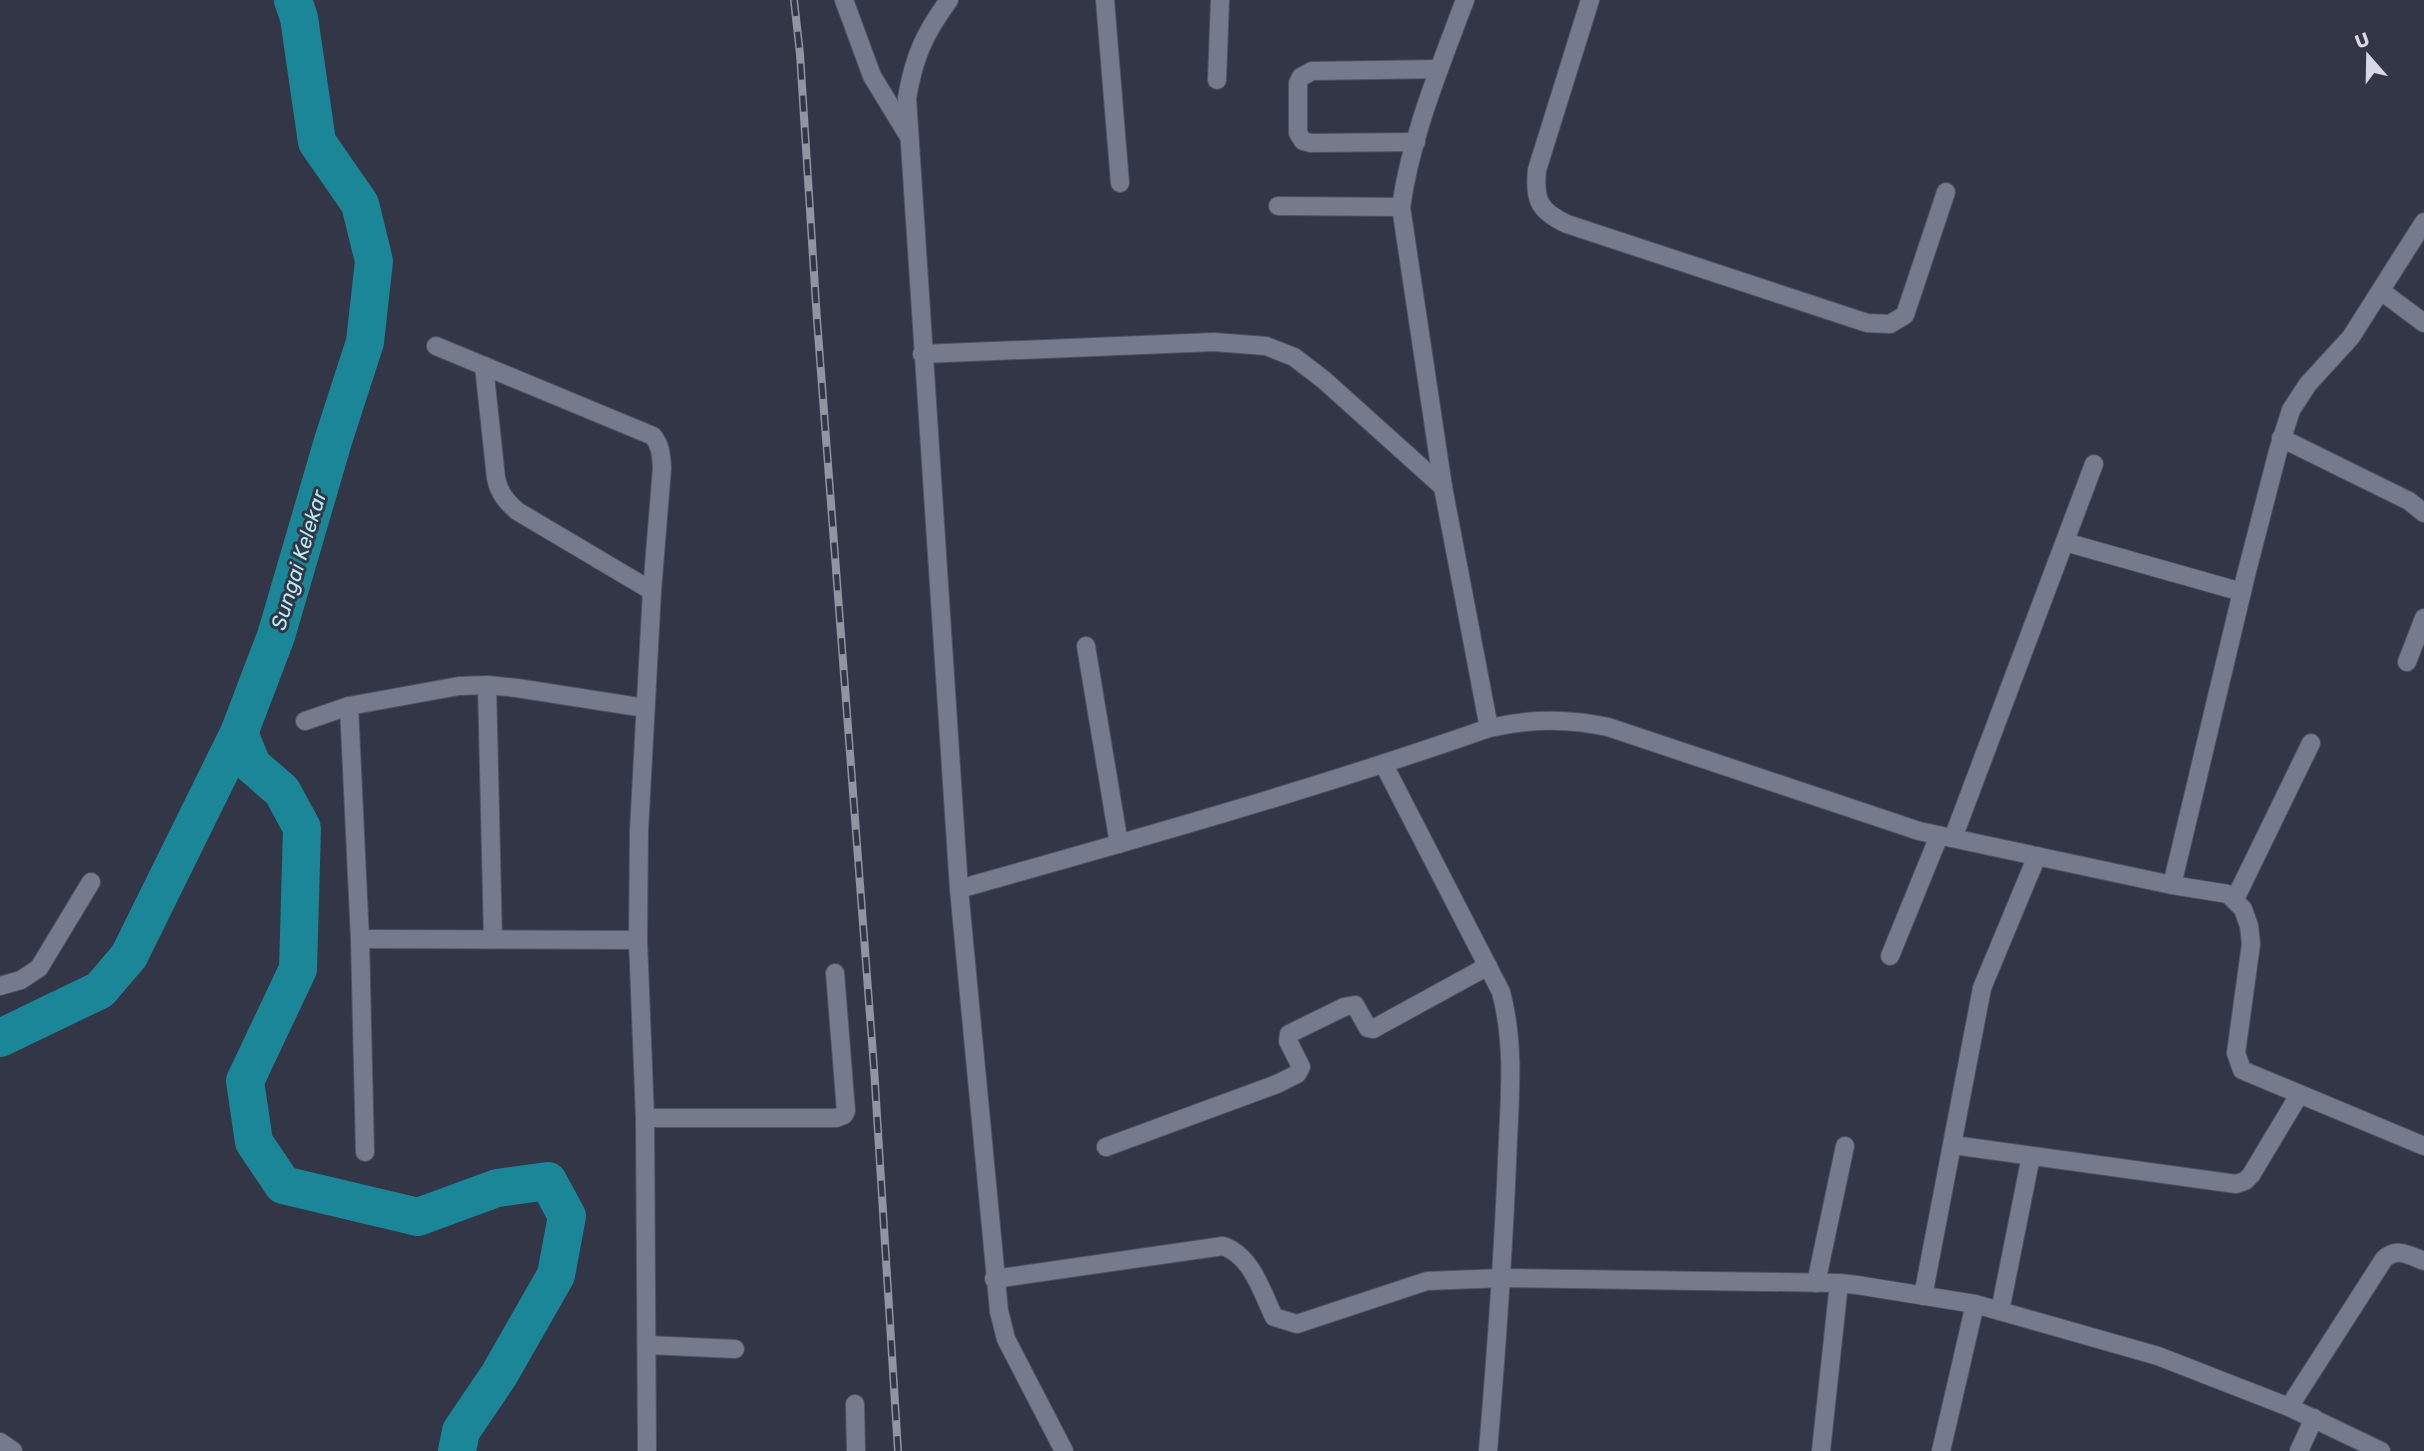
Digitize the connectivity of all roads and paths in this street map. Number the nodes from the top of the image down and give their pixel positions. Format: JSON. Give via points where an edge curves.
{"nodes":[{"id":1,"x":844,"y":0,"type":"edge"},
{"id":2,"x":949,"y":0,"type":"edge"},
{"id":3,"x":1105,"y":0,"type":"edge"},
{"id":4,"x":1220,"y":0,"type":"edge"},
{"id":5,"x":1465,"y":0,"type":"edge"},
{"id":6,"x":1590,"y":0,"type":"edge"},
{"id":7,"x":1439,"y":69,"type":"junction"},
{"id":8,"x":1217,"y":80,"type":"dead end"},
{"id":9,"x":908,"y":135,"type":"junction"},
{"id":10,"x":1416,"y":142,"type":"junction"},
{"id":11,"x":1120,"y":183,"type":"dead end"},
{"id":12,"x":1946,"y":192,"type":"dead end"},
{"id":13,"x":1278,"y":206,"type":"dead end"},
{"id":14,"x":1401,"y":207,"type":"junction"},
{"id":15,"x":2424,"y":222,"type":"edge"},
{"id":16,"x":2381,"y":291,"type":"junction"},
{"id":17,"x":2424,"y":323,"type":"edge"},
{"id":18,"x":436,"y":346,"type":"dead end"},
{"id":19,"x":922,"y":354,"type":"junction"},
{"id":20,"x":484,"y":366,"type":"junction"},
{"id":21,"x":2281,"y":438,"type":"junction"},
{"id":22,"x":2094,"y":464,"type":"dead end"},
{"id":23,"x":1443,"y":487,"type":"junction"},
{"id":24,"x":2424,"y":513,"type":"edge"},
{"id":25,"x":2065,"y":542,"type":"junction"},
{"id":26,"x":652,"y":591,"type":"junction"},
{"id":27,"x":2242,"y":592,"type":"junction"},
{"id":28,"x":2424,"y":618,"type":"edge"},
{"id":29,"x":1086,"y":646,"type":"dead end"},
{"id":30,"x":2407,"y":662,"type":"dead end"},
{"id":31,"x":487,"y":685,"type":"junction"},
{"id":32,"x":349,"y":706,"type":"junction"},
{"id":33,"x":645,"y":708,"type":"junction"},
{"id":34,"x":305,"y":721,"type":"dead end"},
{"id":35,"x":1489,"y":728,"type":"junction"},
{"id":36,"x":2312,"y":743,"type":"dead end"},
{"id":37,"x":1384,"y":765,"type":"junction"},
{"id":38,"x":1946,"y":837,"type":"junction"},
{"id":39,"x":1119,"y":844,"type":"junction"},
{"id":40,"x":2036,"y":856,"type":"junction"},
{"id":41,"x":91,"y":882,"type":"dead end"},
{"id":42,"x":2172,"y":885,"type":"junction"},
{"id":43,"x":960,"y":889,"type":"junction"},
{"id":44,"x":2235,"y":899,"type":"junction"},
{"id":45,"x":360,"y":939,"type":"junction"},
{"id":46,"x":493,"y":939,"type":"junction"},
{"id":47,"x":638,"y":940,"type":"junction"},
{"id":48,"x":1890,"y":956,"type":"dead end"},
{"id":49,"x":1488,"y":966,"type":"junction"},
{"id":50,"x":835,"y":973,"type":"dead end"},
{"id":51,"x":0,"y":986,"type":"edge"},
{"id":52,"x":2299,"y":1095,"type":"junction"},
{"id":53,"x":645,"y":1118,"type":"junction"},
{"id":54,"x":1953,"y":1145,"type":"junction"},
{"id":55,"x":1845,"y":1146,"type":"dead end"},
{"id":56,"x":2424,"y":1146,"type":"edge"},
{"id":57,"x":1106,"y":1147,"type":"dead end"},
{"id":58,"x":365,"y":1152,"type":"dead end"},
{"id":59,"x":2031,"y":1156,"type":"junction"},
{"id":60,"x":2424,"y":1261,"type":"edge"},
{"id":61,"x":1502,"y":1278,"type":"junction"},
{"id":62,"x":994,"y":1279,"type":"junction"},
{"id":63,"x":1816,"y":1283,"type":"junction"},
{"id":64,"x":1839,"y":1283,"type":"junction"},
{"id":65,"x":1923,"y":1296,"type":"junction"},
{"id":66,"x":1975,"y":1304,"type":"junction"},
{"id":67,"x":2000,"y":1311,"type":"junction"},
{"id":68,"x":648,"y":1345,"type":"junction"},
{"id":69,"x":735,"y":1349,"type":"dead end"},
{"id":70,"x":855,"y":1404,"type":"dead end"},
{"id":71,"x":2289,"y":1407,"type":"junction"},
{"id":72,"x":2314,"y":1418,"type":"junction"},
{"id":73,"x":0,"y":1442,"type":"edge"},
{"id":74,"x":13,"y":1451,"type":"edge"},
{"id":75,"x":648,"y":1451,"type":"edge"},
{"id":76,"x":856,"y":1451,"type":"edge"},
{"id":77,"x":1064,"y":1451,"type":"edge"},
{"id":78,"x":1488,"y":1451,"type":"edge"},
{"id":79,"x":1821,"y":1451,"type":"edge"},
{"id":80,"x":1941,"y":1451,"type":"edge"},
{"id":81,"x":2299,"y":1451,"type":"edge"},
{"id":82,"x":2381,"y":1451,"type":"edge"}],
"edges":[{"from":1,"to":9,"type":"street","via":[[872,76]]},
{"from":2,"to":9,"type":"street","via":[[930,25],[912,65]]},
{"from":3,"to":11,"type":"street"},
{"from":4,"to":8,"type":"street"},
{"from":5,"to":7,"type":"street"},
{"from":6,"to":12,"type":"street","via":[[1536,170],[1539,203],[1549,216],[1867,323],[1891,324],[1905,315]]},
{"from":7,"to":10,"type":"street"},
{"from":7,"to":10,"type":"street","via":[[1312,71],[1298,83],[1298,133],[1303,141]]},
{"from":9,"to":19,"type":"street"},
{"from":10,"to":14,"type":"street"},
{"from":13,"to":14,"type":"street"},
{"from":14,"to":23,"type":"street"},
{"from":15,"to":16,"type":"street"},
{"from":16,"to":17,"type":"street"},
{"from":16,"to":21,"type":"street","via":[[2351,337],[2297,398]]},
{"from":18,"to":20,"type":"street"},
{"from":19,"to":23,"type":"street","via":[[1214,342],[1266,346],[1294,357],[1324,380]]},
{"from":19,"to":43,"type":"street"},
{"from":20,"to":26,"type":"street","via":[[501,493],[517,511]]},
{"from":20,"to":26,"type":"street","via":[[653,436],[659,443],[662,468]]},
{"from":21,"to":24,"type":"street","via":[[2409,501]]},
{"from":21,"to":27,"type":"street"},
{"from":22,"to":25,"type":"street"},
{"from":23,"to":35,"type":"street"},
{"from":25,"to":27,"type":"street"},
{"from":25,"to":38,"type":"street"},
{"from":26,"to":33,"type":"street"},
{"from":27,"to":42,"type":"street"},
{"from":28,"to":30,"type":"street"},
{"from":29,"to":39,"type":"street"},
{"from":31,"to":32,"type":"street"},
{"from":31,"to":33,"type":"street"},
{"from":31,"to":46,"type":"street"},
{"from":32,"to":34,"type":"street"},
{"from":32,"to":45,"type":"street"},
{"from":33,"to":47,"type":"street"},
{"from":35,"to":37,"type":"street"},
{"from":35,"to":38,"type":"street","via":[[1559,720],[1608,727]]},
{"from":36,"to":44,"type":"street"},
{"from":37,"to":39,"type":"street"},
{"from":37,"to":49,"type":"street"},
{"from":38,"to":40,"type":"street"},
{"from":38,"to":48,"type":"street"},
{"from":39,"to":43,"type":"street"},
{"from":40,"to":42,"type":"street"},
{"from":40,"to":54,"type":"street","via":[[1982,988]]},
{"from":41,"to":51,"type":"street","via":[[39,968]]},
{"from":42,"to":44,"type":"street"},
{"from":43,"to":62,"type":"street"},
{"from":44,"to":52,"type":"street","via":[[2243,909],[2251,944],[2238,1063],[2247,1073]]},
{"from":45,"to":46,"type":"street"},
{"from":45,"to":58,"type":"street"},
{"from":46,"to":47,"type":"street"},
{"from":47,"to":53,"type":"street"},
{"from":49,"to":57,"type":"street","via":[[1373,1029],[1355,1005],[1344,1007],[1289,1034],[1301,1067],[1297,1074]]},
{"from":49,"to":61,"type":"street","via":[[1501,992],[1511,1048]]},
{"from":50,"to":53,"type":"street","via":[[844,1115]]},
{"from":52,"to":56,"type":"street"},
{"from":52,"to":59,"type":"street","via":[[2251,1174],[2236,1184]]},
{"from":53,"to":68,"type":"street"},
{"from":54,"to":59,"type":"street"},
{"from":54,"to":65,"type":"street"},
{"from":55,"to":63,"type":"street"},
{"from":59,"to":67,"type":"street"},
{"from":60,"to":71,"type":"street","via":[[2400,1252],[2384,1259]]},
{"from":61,"to":62,"type":"street","via":[[1427,1281],[1297,1324],[1275,1317],[1245,1260],[1223,1246]]},
{"from":61,"to":63,"type":"street"},
{"from":61,"to":78,"type":"street"},
{"from":62,"to":77,"type":"street","via":[[1006,1339]]},
{"from":63,"to":64,"type":"street"},
{"from":64,"to":65,"type":"street"},
{"from":64,"to":79,"type":"street"},
{"from":65,"to":66,"type":"street"},
{"from":66,"to":67,"type":"street"},
{"from":66,"to":80,"type":"street"},
{"from":67,"to":71,"type":"street","via":[[2158,1356]]},
{"from":68,"to":69,"type":"street"},
{"from":68,"to":75,"type":"street"},
{"from":70,"to":76,"type":"street"},
{"from":71,"to":72,"type":"street"},
{"from":72,"to":81,"type":"street"},
{"from":72,"to":82,"type":"street"},
{"from":73,"to":74,"type":"street"}]}
